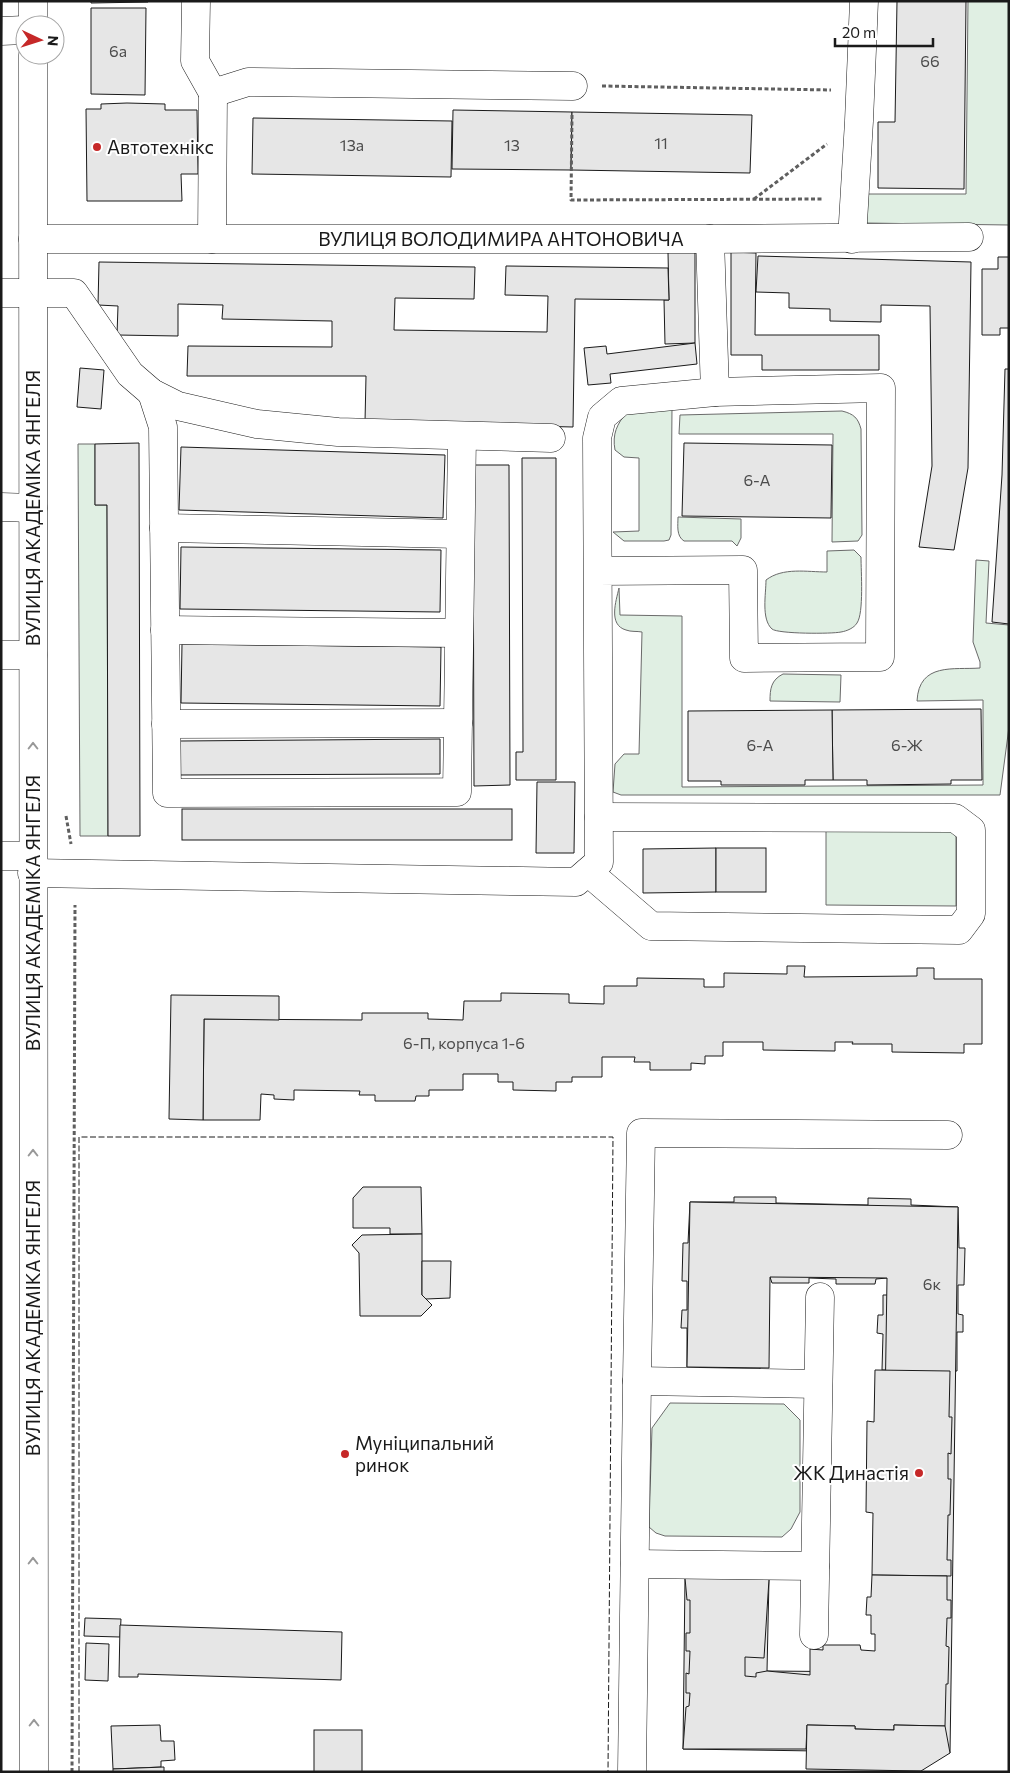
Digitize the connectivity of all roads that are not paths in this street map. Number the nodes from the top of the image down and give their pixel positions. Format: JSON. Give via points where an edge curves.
{"nodes":[{"id":1,"x":33,"y":1,"type":"edge"},
{"id":2,"x":196,"y":1,"type":"edge"},
{"id":3,"x":864,"y":1,"type":"edge"},
{"id":4,"x":33,"y":15,"type":"edge"},
{"id":5,"x":1,"y":30,"type":"edge"},
{"id":6,"x":15,"y":30,"type":"edge"},
{"id":7,"x":33,"y":65,"type":"edge"},
{"id":8,"x":573,"y":86,"type":"road end"},
{"id":9,"x":213,"y":93,"type":"junction"},
{"id":10,"x":969,"y":237,"type":"dead end"},
{"id":11,"x":33,"y":239,"type":"junction"},
{"id":12,"x":212,"y":239,"type":"junction"},
{"id":13,"x":710,"y":239,"type":"junction"},
{"id":14,"x":852,"y":239,"type":"junction"},
{"id":15,"x":1,"y":292,"type":"edge"},
{"id":16,"x":33,"y":292,"type":"junction"},
{"id":17,"x":715,"y":392,"type":"junction"},
{"id":18,"x":152,"y":393,"type":"junction"},
{"id":19,"x":462,"y":436,"type":"junction"},
{"id":20,"x":551,"y":438,"type":"dead end"},
{"id":21,"x":1,"y":507,"type":"edge"},
{"id":22,"x":33,"y":508,"type":"junction"},
{"id":23,"x":164,"y":528,"type":"junction"},
{"id":24,"x":460,"y":534,"type":"junction"},
{"id":25,"x":598,"y":571,"type":"junction"},
{"id":26,"x":165,"y":630,"type":"junction"},
{"id":27,"x":460,"y":634,"type":"junction"},
{"id":28,"x":1,"y":655,"type":"edge"},
{"id":29,"x":32,"y":655,"type":"junction"},
{"id":30,"x":458,"y":723,"type":"junction"},
{"id":31,"x":166,"y":724,"type":"junction"},
{"id":32,"x":599,"y":817,"type":"junction"},
{"id":33,"x":1,"y":856,"type":"edge"},
{"id":34,"x":33,"y":864,"type":"junction"},
{"id":35,"x":588,"y":872,"type":"junction"},
{"id":36,"x":948,"y":1135,"type":"dead end"},
{"id":37,"x":820,"y":1297,"type":"dead end"},
{"id":38,"x":636,"y":1381,"type":"junction"},
{"id":39,"x":818,"y":1384,"type":"junction"},
{"id":40,"x":635,"y":1564,"type":"junction"},
{"id":41,"x":815,"y":1566,"type":"junction"},
{"id":42,"x":814,"y":1635,"type":"dead end"},
{"id":43,"x":34,"y":1772,"type":"edge"},
{"id":44,"x":632,"y":1772,"type":"edge"}],
"edges":[{"from":1,"to":4,"type":"main road"},
{"from":2,"to":9,"type":"main road","via":[[195,61]]},
{"from":3,"to":14,"type":"main road"},
{"from":5,"to":6,"type":"main road"},
{"from":7,"to":11,"type":"main road","name":"ВУЛИЦЯ АКАДЕМІКА ЯНГЕЛЯ"},
{"from":8,"to":9,"type":"main road","via":[[248,82]]},
{"from":9,"to":12,"type":"main road"},
{"from":10,"to":14,"type":"main road","name":"ВУЛИЦЯ ВОЛОДИМИРА АНТОНОВИЧА"},
{"from":11,"to":12,"type":"main road","name":"ВУЛИЦЯ ВОЛОДИМИРА АНТОНОВИЧА"},
{"from":11,"to":16,"type":"main road","name":"ВУЛИЦЯ АКАДЕМІКА ЯНГЕЛЯ"},
{"from":12,"to":13,"type":"main road","name":"ВУЛИЦЯ ВОЛОДИМИРА АНТОНОВИЧА"},
{"from":13,"to":14,"type":"main road","name":"ВУЛИЦЯ ВОЛОДИМИРА АНТОНОВИЧА"},
{"from":13,"to":17,"type":"main road"},
{"from":15,"to":16,"type":"main road"},
{"from":16,"to":18,"type":"main road","via":[[74,293],[130,374]]},
{"from":16,"to":22,"type":"main road","name":"ВУЛИЦЯ АКАДЕМІКА ЯНГЕЛЯ"},
{"from":17,"to":25,"type":"main road","via":[[621,401],[602,417],[597,438]]},
{"from":17,"to":25,"type":"main road","via":[[881,388],[880,657],[744,658],[743,570]]},
{"from":18,"to":19,"type":"main road","via":[[178,406],[257,424],[338,432]]},
{"from":18,"to":23,"type":"main road","via":[[163,427]]},
{"from":19,"to":20,"type":"main road"},
{"from":19,"to":24,"type":"main road"},
{"from":21,"to":22,"type":"main road"},
{"from":22,"to":29,"type":"main road","name":"ВУЛИЦЯ АКАДЕМІКА ЯНГЕЛЯ"},
{"from":23,"to":24,"type":"main road"},
{"from":23,"to":26,"type":"main road"},
{"from":24,"to":27,"type":"main road"},
{"from":25,"to":32,"type":"main road"},
{"from":26,"to":27,"type":"main road"},
{"from":26,"to":31,"type":"main road"},
{"from":27,"to":30,"type":"main road"},
{"from":28,"to":29,"type":"main road"},
{"from":34,"to":29,"type":"main road","name":"ВУЛИЦЯ АКАДЕМІКА ЯНГЕЛЯ","one_way":true},
{"from":30,"to":31,"type":"main road"},
{"from":30,"to":31,"type":"main road","via":[[457,792],[167,793]]},
{"from":32,"to":35,"type":"main road","via":[[599,862]]},
{"from":32,"to":35,"type":"main road","via":[[955,818],[971,830],[971,914],[959,930],[651,926]]},
{"from":33,"to":34,"type":"main road"},
{"from":34,"to":35,"type":"main road","via":[[75,874],[576,882]]},
{"from":43,"to":34,"type":"main road","name":"ВУЛИЦЯ АКАДЕМІКА ЯНГЕЛЯ","one_way":true},
{"from":36,"to":38,"type":"main road","via":[[641,1133]]},
{"from":37,"to":39,"type":"main road"},
{"from":38,"to":39,"type":"main road"},
{"from":38,"to":40,"type":"main road"},
{"from":39,"to":41,"type":"main road"},
{"from":40,"to":41,"type":"main road"},
{"from":40,"to":44,"type":"main road"},
{"from":41,"to":42,"type":"main road"}]}
